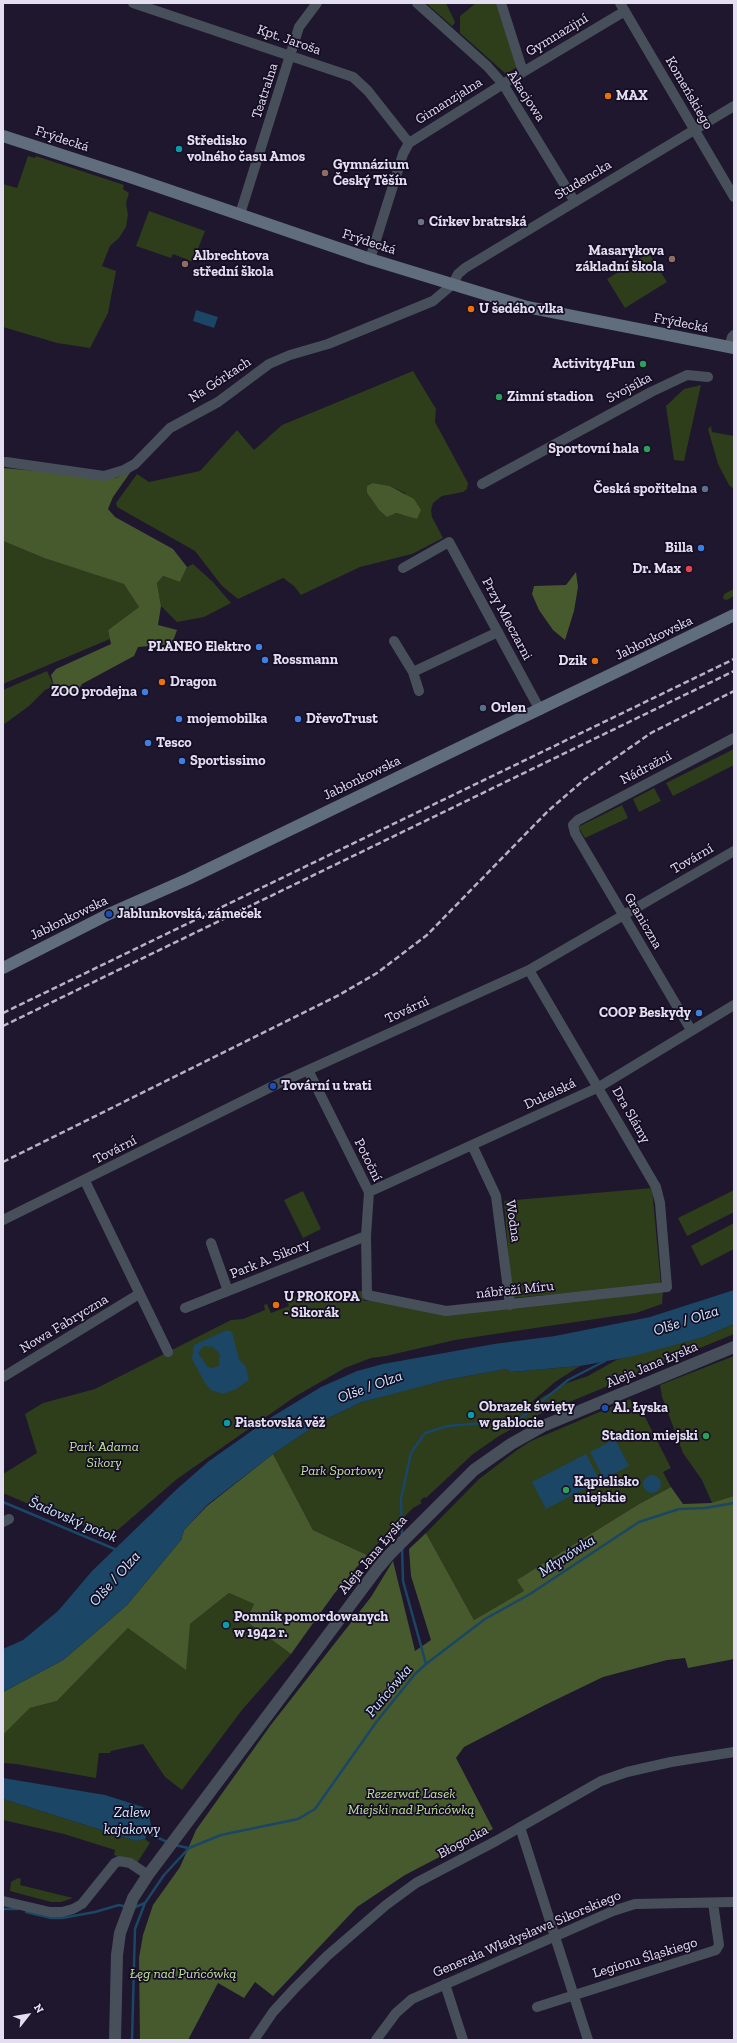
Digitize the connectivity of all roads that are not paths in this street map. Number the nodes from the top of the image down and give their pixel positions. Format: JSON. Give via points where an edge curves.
{"nodes":[{"id":1,"x":317,"y":3,"type":"edge"},
{"id":2,"x":417,"y":3,"type":"edge"},
{"id":3,"x":501,"y":3,"type":"edge"},
{"id":4,"x":136,"y":4,"type":"edge"},
{"id":5,"x":623,"y":7,"type":"edge"},
{"id":6,"x":291,"y":56,"type":"junction"},
{"id":7,"x":523,"y":72,"type":"junction"},
{"id":8,"x":503,"y":84,"type":"junction"},
{"id":9,"x":734,"y":106,"type":"edge"},
{"id":10,"x":694,"y":129,"type":"junction"},
{"id":11,"x":3,"y":136,"type":"edge"},
{"id":12,"x":409,"y":143,"type":"junction"},
{"id":13,"x":734,"y":197,"type":"edge"},
{"id":14,"x":575,"y":202,"type":"junction"},
{"id":15,"x":242,"y":209,"type":"junction"},
{"id":16,"x":370,"y":259,"type":"junction"},
{"id":17,"x":452,"y":284,"type":"junction"},
{"id":18,"x":734,"y":335,"type":"edge"},
{"id":19,"x":732,"y":348,"type":"edge"},
{"id":20,"x":708,"y":377,"type":"dead end"},
{"id":21,"x":6,"y":462,"type":"dead end"},
{"id":22,"x":482,"y":484,"type":"dead end"},
{"id":23,"x":403,"y":568,"type":"dead end"},
{"id":24,"x":734,"y":615,"type":"edge"},
{"id":25,"x":498,"y":632,"type":"junction"},
{"id":26,"x":394,"y":641,"type":"dead end"},
{"id":27,"x":413,"y":672,"type":"junction"},
{"id":28,"x":419,"y":690,"type":"dead end"},
{"id":29,"x":540,"y":710,"type":"junction"},
{"id":30,"x":734,"y":738,"type":"edge"},
{"id":31,"x":573,"y":825,"type":"joint"},
{"id":32,"x":734,"y":851,"type":"edge"},
{"id":33,"x":623,"y":914,"type":"junction"},
{"id":34,"x":3,"y":968,"type":"edge"},
{"id":35,"x":529,"y":970,"type":"junction"},
{"id":36,"x":734,"y":1005,"type":"edge"},
{"id":37,"x":691,"y":1030,"type":"junction"},
{"id":38,"x":308,"y":1070,"type":"junction"},
{"id":39,"x":599,"y":1086,"type":"junction"},
{"id":40,"x":472,"y":1145,"type":"junction"},
{"id":41,"x":84,"y":1180,"type":"junction"},
{"id":42,"x":369,"y":1192,"type":"junction"},
{"id":43,"x":3,"y":1220,"type":"edge"},
{"id":44,"x":366,"y":1236,"type":"junction"},
{"id":45,"x":211,"y":1243,"type":"dead end"},
{"id":46,"x":667,"y":1287,"type":"joint"},
{"id":47,"x":228,"y":1291,"type":"junction"},
{"id":48,"x":139,"y":1294,"type":"junction"},
{"id":49,"x":367,"y":1295,"type":"joint"},
{"id":50,"x":510,"y":1305,"type":"junction"},
{"id":51,"x":185,"y":1308,"type":"dead end"},
{"id":52,"x":734,"y":1347,"type":"edge"},
{"id":53,"x":168,"y":1352,"type":"dead end"},
{"id":54,"x":3,"y":1377,"type":"edge"},
{"id":55,"x":734,"y":1752,"type":"edge"},
{"id":56,"x":520,"y":1827,"type":"junction"},
{"id":57,"x":148,"y":1875,"type":"junction"},
{"id":58,"x":3,"y":1900,"type":"edge"},
{"id":59,"x":734,"y":1902,"type":"edge"},
{"id":60,"x":713,"y":1903,"type":"junction"},
{"id":61,"x":554,"y":1937,"type":"junction"},
{"id":62,"x":445,"y":1984,"type":"junction"},
{"id":63,"x":573,"y":1995,"type":"junction"},
{"id":64,"x":537,"y":2007,"type":"dead end"},
{"id":65,"x":115,"y":2040,"type":"edge"},
{"id":66,"x":254,"y":2040,"type":"edge"},
{"id":67,"x":376,"y":2040,"type":"edge"},
{"id":68,"x":462,"y":2040,"type":"edge"},
{"id":69,"x":588,"y":2040,"type":"edge"}],
"edges":[{"from":1,"to":6,"type":"street","name":"Teatralna","via":[[299,27]]},
{"from":2,"to":8,"type":"street","name":"Akacjowa","via":[[487,66]]},
{"from":3,"to":7,"type":"street"},
{"from":4,"to":6,"type":"street","name":"Kpt. Jaroša"},
{"from":5,"to":7,"type":"street","name":"Gymnazijní"},
{"from":5,"to":10,"type":"street","name":"Komeńskiego"},
{"from":6,"to":12,"type":"street","name":"Kpt. Jaroša","via":[[353,77],[368,91]]},
{"from":6,"to":15,"type":"street","name":"Teatralna"},
{"from":7,"to":8,"type":"street","name":"Gymnazijní"},
{"from":8,"to":12,"type":"street","name":"Gimanzjalna"},
{"from":8,"to":14,"type":"street","name":"Akacjowa"},
{"from":9,"to":10,"type":"street","name":"Studencka"},
{"from":10,"to":13,"type":"street","name":"Komeńskiego"},
{"from":10,"to":14,"type":"street","name":"Studencka"},
{"from":11,"to":15,"type":"main road","name":"Frýdecká"},
{"from":12,"to":16,"type":"street","via":[[402,154]]},
{"from":14,"to":17,"type":"street","name":"Studencka","via":[[465,268]]},
{"from":15,"to":16,"type":"main road","name":"Frýdecká"},
{"from":16,"to":17,"type":"main road","name":"Frýdecká"},
{"from":17,"to":19,"type":"main road","name":"Frýdecká","via":[[527,307]]},
{"from":17,"to":21,"type":"street","name":"Na Górkach","via":[[433,301],[328,344],[269,364],[218,402],[170,428],[135,464],[124,470],[104,476]]},
{"from":18,"to":19,"type":"street"},
{"from":20,"to":22,"type":"street","name":"Svojsíka","via":[[687,375],[651,392]]},
{"from":23,"to":25,"type":"street","name":"Przy Mleczarni","via":[[449,542]]},
{"from":24,"to":29,"type":"main road","name":"Jabłonkowska"},
{"from":25,"to":27,"type":"street"},
{"from":25,"to":29,"type":"street","name":"Przy Mleczarni"},
{"from":26,"to":27,"type":"street"},
{"from":27,"to":28,"type":"street"},
{"from":29,"to":34,"type":"main road","name":"Jabłonkowska","via":[[109,914]]},
{"from":30,"to":31,"type":"street","name":"Nádražní","via":[[578,820]]},
{"from":31,"to":33,"type":"street","name":"Graniczna","via":[[575,833]]},
{"from":32,"to":33,"type":"street","name":"Tovární"},
{"from":33,"to":35,"type":"street","name":"Tovární"},
{"from":33,"to":37,"type":"street","name":"Graniczna"},
{"from":35,"to":38,"type":"street","name":"Tovární"},
{"from":35,"to":39,"type":"street","name":"Dra Slámy"},
{"from":36,"to":37,"type":"street","name":"Dukelská"},
{"from":37,"to":39,"type":"street","name":"Dukelská"},
{"from":38,"to":41,"type":"street","name":"Tovární"},
{"from":38,"to":42,"type":"street","name":"Potoční"},
{"from":39,"to":40,"type":"street","name":"Dukelská"},
{"from":39,"to":46,"type":"street","name":"Dra Slámy","via":[[656,1187],[660,1203]]},
{"from":40,"to":42,"type":"street","name":"Dukelská"},
{"from":40,"to":50,"type":"street","name":"Wodna","via":[[496,1196]]},
{"from":41,"to":43,"type":"street","name":"Tovární"},
{"from":41,"to":48,"type":"street","name":"Tovární"},
{"from":42,"to":44,"type":"street","name":"Potoční"},
{"from":44,"to":47,"type":"street","name":"Park A. Sikory"},
{"from":44,"to":49,"type":"street","name":"Potoční"},
{"from":45,"to":47,"type":"street"},
{"from":46,"to":50,"type":"street","name":"nábřeží Míru"},
{"from":47,"to":51,"type":"street","name":"Park A. Sikory"},
{"from":48,"to":53,"type":"street","name":"Tovární"},
{"from":48,"to":54,"type":"street","name":"Nowa Fabryczna"},
{"from":49,"to":50,"type":"street","name":"nábřeží Míru","via":[[446,1311]]},
{"from":52,"to":57,"type":"street","name":"Aleja Jana Łyska","via":[[543,1426],[511,1444],[474,1470],[378,1568]]},
{"from":55,"to":56,"type":"street","name":"Błogocka","via":[[671,1762],[617,1776],[587,1788]]},
{"from":56,"to":61,"type":"street"},
{"from":56,"to":66,"type":"street","name":"Błogocka","via":[[416,1883],[386,1905],[327,1956],[295,1988],[273,2012]]},
{"from":57,"to":58,"type":"street","via":[[130,1863],[119,1861],[82,1904],[62,1912],[50,1912]]},
{"from":57,"to":65,"type":"street","name":"Aleja Jana Łyska","via":[[126,1912],[120,1933]]},
{"from":59,"to":60,"type":"street","name":"Generała Władysława Sikorskiego"},
{"from":60,"to":61,"type":"street","name":"Generała Władysława Sikorskiego","via":[[635,1904]]},
{"from":60,"to":63,"type":"street","name":"Legionu Śląskiego","via":[[719,1945],[716,1950]]},
{"from":61,"to":62,"type":"street","name":"Generała Władysława Sikorskiego"},
{"from":61,"to":63,"type":"street"},
{"from":62,"to":67,"type":"street","name":"Generała Władysława Sikorskiego","via":[[408,2002],[390,2020]]},
{"from":62,"to":68,"type":"street"},
{"from":63,"to":64,"type":"street","name":"Legionu Śląskiego"},
{"from":63,"to":69,"type":"street"}]}
